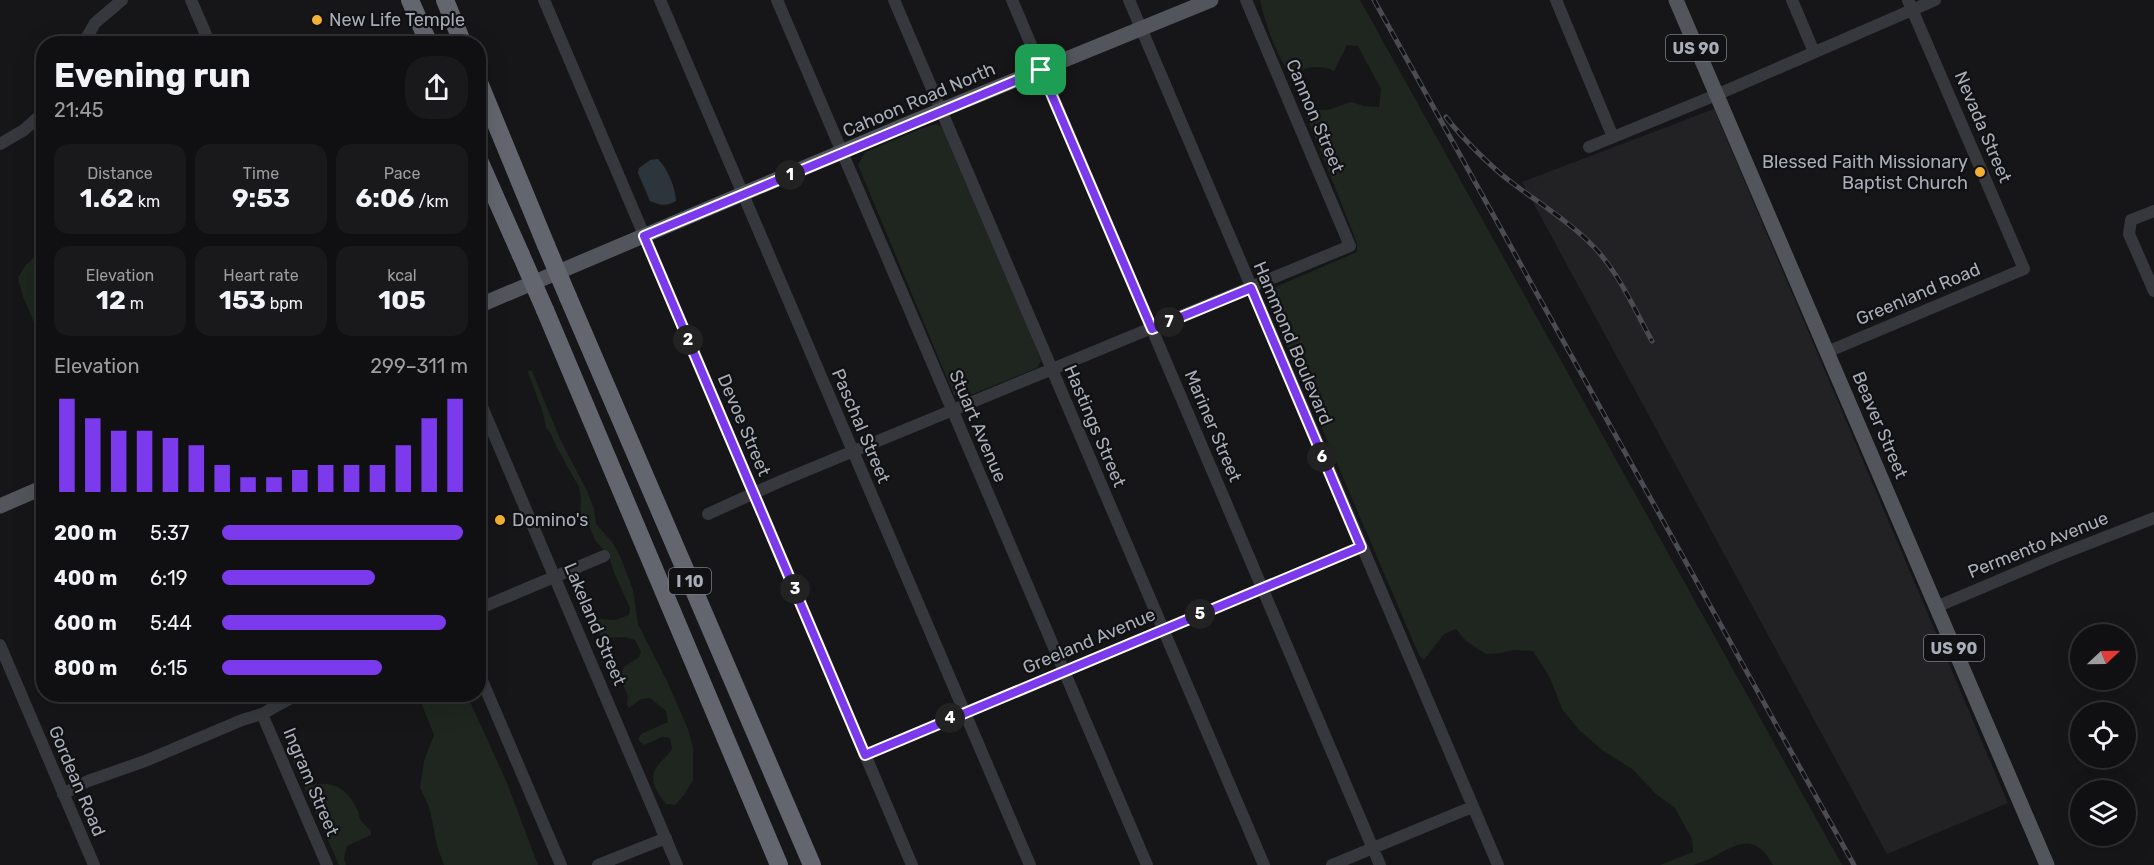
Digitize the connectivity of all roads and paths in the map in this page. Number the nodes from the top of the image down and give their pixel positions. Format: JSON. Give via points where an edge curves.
{"nodes":[{"id":1,"x":122,"y":0,"type":"edge"},
{"id":2,"x":191,"y":0,"type":"edge"},
{"id":3,"x":410,"y":0,"type":"edge"},
{"id":4,"x":445,"y":0,"type":"edge"},
{"id":5,"x":544,"y":0,"type":"edge"},
{"id":6,"x":660,"y":0,"type":"edge"},
{"id":7,"x":777,"y":0,"type":"edge"},
{"id":8,"x":894,"y":0,"type":"edge"},
{"id":9,"x":1012,"y":0,"type":"edge"},
{"id":10,"x":1129,"y":0,"type":"edge"},
{"id":11,"x":1211,"y":0,"type":"edge"},
{"id":12,"x":1246,"y":0,"type":"edge"},
{"id":13,"x":1556,"y":0,"type":"edge"},
{"id":14,"x":1676,"y":0,"type":"edge"},
{"id":15,"x":1792,"y":0,"type":"edge"},
{"id":16,"x":1935,"y":0,"type":"edge"},
{"id":17,"x":1910,"y":5,"type":"edge"},
{"id":18,"x":1141,"y":29,"type":"junction"},
{"id":19,"x":88,"y":36,"type":"edge"},
{"id":20,"x":207,"y":36,"type":"edge"},
{"id":21,"x":426,"y":36,"type":"edge"},
{"id":22,"x":461,"y":36,"type":"edge"},
{"id":23,"x":1814,"y":52,"type":"junction"},
{"id":24,"x":1041,"y":70,"type":"junction"},
{"id":25,"x":1716,"y":95,"type":"junction"},
{"id":26,"x":486,"y":99,"type":"edge"},
{"id":27,"x":941,"y":111,"type":"junction"},
{"id":28,"x":36,"y":119,"type":"edge"},
{"id":29,"x":1613,"y":137,"type":"junction"},
{"id":30,"x":0,"y":144,"type":"edge"},
{"id":31,"x":1589,"y":147,"type":"dead end"},
{"id":32,"x":841,"y":153,"type":"junction"},
{"id":33,"x":486,"y":176,"type":"edge"},
{"id":34,"x":743,"y":195,"type":"junction"},
{"id":35,"x":2154,"y":211,"type":"edge"},
{"id":36,"x":644,"y":236,"type":"junction"},
{"id":37,"x":2024,"y":268,"type":"joint"},
{"id":38,"x":1251,"y":288,"type":"junction"},
{"id":39,"x":2154,"y":291,"type":"edge"},
{"id":40,"x":486,"y":303,"type":"edge"},
{"id":41,"x":1152,"y":329,"type":"junction"},
{"id":42,"x":1827,"y":352,"type":"junction"},
{"id":43,"x":1052,"y":370,"type":"junction"},
{"id":44,"x":952,"y":411,"type":"junction"},
{"id":45,"x":486,"y":416,"type":"edge"},
{"id":46,"x":853,"y":452,"type":"junction"},
{"id":47,"x":36,"y":490,"type":"edge"},
{"id":48,"x":754,"y":494,"type":"junction"},
{"id":49,"x":0,"y":506,"type":"edge"},
{"id":50,"x":708,"y":514,"type":"dead end"},
{"id":51,"x":2154,"y":518,"type":"edge"},
{"id":52,"x":1361,"y":547,"type":"junction"},
{"id":53,"x":604,"y":556,"type":"dead end"},
{"id":54,"x":555,"y":577,"type":"junction"},
{"id":55,"x":1263,"y":588,"type":"junction"},
{"id":56,"x":486,"y":606,"type":"edge"},
{"id":57,"x":1936,"y":607,"type":"junction"},
{"id":58,"x":1163,"y":629,"type":"junction"},
{"id":59,"x":0,"y":645,"type":"edge"},
{"id":60,"x":1064,"y":672,"type":"junction"},
{"id":61,"x":486,"y":690,"type":"edge"},
{"id":62,"x":284,"y":702,"type":"edge"},
{"id":63,"x":715,"y":711,"type":"junction"},
{"id":64,"x":964,"y":712,"type":"junction"},
{"id":65,"x":262,"y":714,"type":"junction"},
{"id":66,"x":865,"y":755,"type":"junction"},
{"id":67,"x":63,"y":794,"type":"junction"},
{"id":68,"x":1472,"y":807,"type":"junction"},
{"id":69,"x":666,"y":838,"type":"junction"},
{"id":70,"x":1372,"y":848,"type":"junction"},
{"id":71,"x":94,"y":865,"type":"edge"},
{"id":72,"x":327,"y":865,"type":"edge"},
{"id":73,"x":561,"y":865,"type":"edge"},
{"id":74,"x":598,"y":865,"type":"edge"},
{"id":75,"x":677,"y":865,"type":"edge"},
{"id":76,"x":766,"y":865,"type":"edge"},
{"id":77,"x":779,"y":865,"type":"edge"},
{"id":78,"x":812,"y":865,"type":"edge"},
{"id":79,"x":912,"y":865,"type":"edge"},
{"id":80,"x":1030,"y":865,"type":"edge"},
{"id":81,"x":1147,"y":865,"type":"edge"},
{"id":82,"x":1264,"y":865,"type":"edge"},
{"id":83,"x":1332,"y":865,"type":"edge"},
{"id":84,"x":1380,"y":865,"type":"edge"},
{"id":85,"x":1498,"y":865,"type":"edge"},
{"id":86,"x":2047,"y":865,"type":"edge"}],
"edges":[{"from":1,"to":19,"type":"street","via":[[95,23]]},
{"from":2,"to":20,"type":"street"},
{"from":3,"to":21,"type":"highway"},
{"from":4,"to":22,"type":"highway"},
{"from":5,"to":36,"type":"street","name":"Devoe Street"},
{"from":6,"to":34,"type":"street","name":"Paschal Street"},
{"from":7,"to":32,"type":"street","name":"Stuart Avenue"},
{"from":8,"to":27,"type":"street","name":"Hastings Street"},
{"from":9,"to":24,"type":"street","name":"Mariner Street"},
{"from":10,"to":18,"type":"street","name":"Hammond Boulevard"},
{"from":11,"to":18,"type":"main road","name":"Cahoon Road North"},
{"from":12,"to":38,"type":"street","name":"Cannon Street","via":[[1350,246]]},
{"from":13,"to":29,"type":"street"},
{"from":14,"to":25,"type":"main road","name":"Beaver Street","number":"US 90"},
{"from":15,"to":23,"type":"street"},
{"from":16,"to":17,"type":"street"},
{"from":17,"to":23,"type":"street"},
{"from":17,"to":37,"type":"street","name":"Nevada Street"},
{"from":18,"to":24,"type":"main road","name":"Cahoon Road North"},
{"from":18,"to":38,"type":"street","name":"Hammond Boulevard"},
{"from":23,"to":25,"type":"street"},
{"from":24,"to":27,"type":"main road","name":"Cahoon Road North"},
{"from":24,"to":41,"type":"street","name":"Mariner Street"},
{"from":25,"to":29,"type":"street"},
{"from":25,"to":42,"type":"main road","name":"Beaver Street","number":"US 90"},
{"from":26,"to":78,"type":"highway","number":"I 10","bridge":true},
{"from":27,"to":32,"type":"main road","name":"Cahoon Road North"},
{"from":27,"to":43,"type":"street","name":"Hastings Street"},
{"from":28,"to":30,"type":"street"},
{"from":29,"to":31,"type":"street"},
{"from":32,"to":34,"type":"main road","name":"Cahoon Road North"},
{"from":32,"to":44,"type":"street","name":"Stuart Avenue"},
{"from":33,"to":63,"type":"highway","number":"I 10","bridge":true},
{"from":34,"to":36,"type":"main road","name":"Cahoon Road North"},
{"from":34,"to":46,"type":"street","name":"Paschal Street"},
{"from":35,"to":39,"type":"street","via":[[2131,220],[2130,234]]},
{"from":36,"to":40,"type":"main road"},
{"from":36,"to":48,"type":"street","name":"Devoe Street"},
{"from":37,"to":42,"type":"street","name":"Greenland Road"},
{"from":38,"to":41,"type":"street"},
{"from":38,"to":52,"type":"street","name":"Hammond Boulevard"},
{"from":41,"to":43,"type":"street"},
{"from":41,"to":55,"type":"street","name":"Mariner Street"},
{"from":42,"to":57,"type":"main road","name":"Beaver Street","number":"US 90"},
{"from":43,"to":44,"type":"street"},
{"from":43,"to":58,"type":"street","name":"Hastings Street"},
{"from":44,"to":46,"type":"street"},
{"from":44,"to":60,"type":"street","name":"Stuart Avenue"},
{"from":45,"to":54,"type":"street","name":"Lakeland Street"},
{"from":46,"to":48,"type":"street"},
{"from":46,"to":64,"type":"street","name":"Paschal Street"},
{"from":47,"to":49,"type":"main road"},
{"from":48,"to":50,"type":"street"},
{"from":48,"to":66,"type":"street","name":"Devoe Street"},
{"from":51,"to":57,"type":"street","name":"Permento Avenue"},
{"from":52,"to":55,"type":"street","name":"Greeland Avenue"},
{"from":52,"to":68,"type":"street","name":"Hammond Boulevard"},
{"from":53,"to":54,"type":"street"},
{"from":54,"to":56,"type":"street"},
{"from":54,"to":69,"type":"street","name":"Lakeland Street"},
{"from":55,"to":58,"type":"street","name":"Greeland Avenue"},
{"from":55,"to":70,"type":"street","name":"Mariner Street"},
{"from":57,"to":86,"type":"main road","name":"Beaver Street","number":"US 90"},
{"from":58,"to":60,"type":"street","name":"Greeland Avenue"},
{"from":58,"to":82,"type":"street","name":"Hastings Street"},
{"from":59,"to":67,"type":"street","name":"Gordean Road"},
{"from":60,"to":64,"type":"street","name":"Greeland Avenue"},
{"from":60,"to":81,"type":"street","name":"Stuart Avenue"},
{"from":61,"to":73,"type":"street"},
{"from":62,"to":65,"type":"street"},
{"from":63,"to":76,"type":"highway","via":[[722,748]]},
{"from":63,"to":77,"type":"highway","number":"I 10"},
{"from":64,"to":66,"type":"street","name":"Greeland Avenue"},
{"from":64,"to":80,"type":"street","name":"Paschal Street"},
{"from":65,"to":67,"type":"street"},
{"from":65,"to":72,"type":"street","name":"Ingram Street"},
{"from":66,"to":79,"type":"street","name":"Devoe Street"},
{"from":67,"to":71,"type":"street","name":"Gordean Road"},
{"from":68,"to":70,"type":"street"},
{"from":68,"to":85,"type":"street","name":"Hammond Boulevard"},
{"from":69,"to":74,"type":"street"},
{"from":69,"to":75,"type":"street","name":"Lakeland Street"},
{"from":70,"to":83,"type":"street"},
{"from":70,"to":84,"type":"street","name":"Mariner Street"}]}
